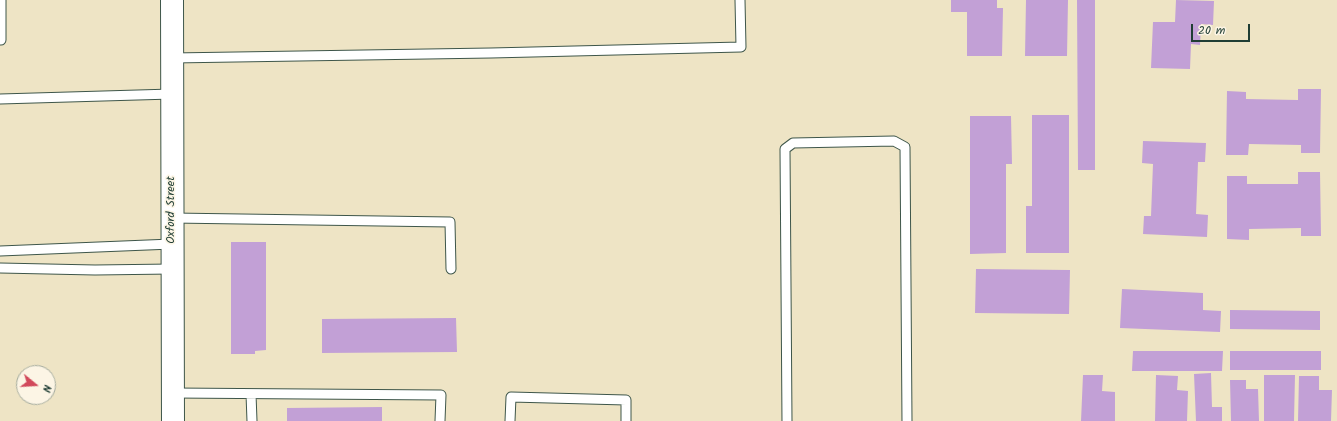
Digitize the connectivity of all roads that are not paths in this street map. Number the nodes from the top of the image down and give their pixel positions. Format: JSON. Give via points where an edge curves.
{"nodes":[{"id":1,"x":1,"y":0,"type":"edge"},
{"id":2,"x":172,"y":0,"type":"edge"},
{"id":3,"x":740,"y":0,"type":"edge"},
{"id":4,"x":0,"y":40,"type":"edge"},
{"id":5,"x":172,"y":58,"type":"junction"},
{"id":6,"x":172,"y":94,"type":"junction"},
{"id":7,"x":0,"y":99,"type":"edge"},
{"id":8,"x":172,"y":218,"type":"junction"},
{"id":9,"x":172,"y":244,"type":"junction"},
{"id":10,"x":0,"y":251,"type":"edge"},
{"id":11,"x":0,"y":268,"type":"edge"},
{"id":12,"x":172,"y":269,"type":"junction"},
{"id":13,"x":451,"y":269,"type":"dead end"},
{"id":14,"x":173,"y":393,"type":"junction"},
{"id":15,"x":251,"y":394,"type":"junction"},
{"id":16,"x":173,"y":421,"type":"edge"},
{"id":17,"x":252,"y":421,"type":"edge"},
{"id":18,"x":440,"y":421,"type":"edge"},
{"id":19,"x":510,"y":421,"type":"edge"},
{"id":20,"x":626,"y":421,"type":"edge"},
{"id":21,"x":787,"y":421,"type":"edge"},
{"id":22,"x":907,"y":421,"type":"edge"}],
"edges":[{"from":1,"to":4,"type":"lane"},
{"from":2,"to":5,"type":"street","name":"Oxford Street"},
{"from":3,"to":5,"type":"lane","via":[[741,46]]},
{"from":5,"to":6,"type":"street","name":"Oxford Street"},
{"from":6,"to":7,"type":"lane"},
{"from":6,"to":8,"type":"street","name":"Oxford Street"},
{"from":8,"to":9,"type":"street","name":"Oxford Street"},
{"from":8,"to":13,"type":"lane","via":[[450,222]]},
{"from":9,"to":10,"type":"lane"},
{"from":9,"to":12,"type":"street","name":"Oxford Street"},
{"from":11,"to":12,"type":"lane"},
{"from":12,"to":14,"type":"street","name":"Oxford Street"},
{"from":14,"to":15,"type":"lane"},
{"from":14,"to":16,"type":"street","name":"Oxford Street"},
{"from":15,"to":17,"type":"lane"},
{"from":15,"to":18,"type":"lane","via":[[441,395]]},
{"from":19,"to":20,"type":"lane","via":[[510,397],[626,400]]},
{"from":21,"to":22,"type":"lane","via":[[786,149],[793,143],[894,141],[905,147]]}]}
